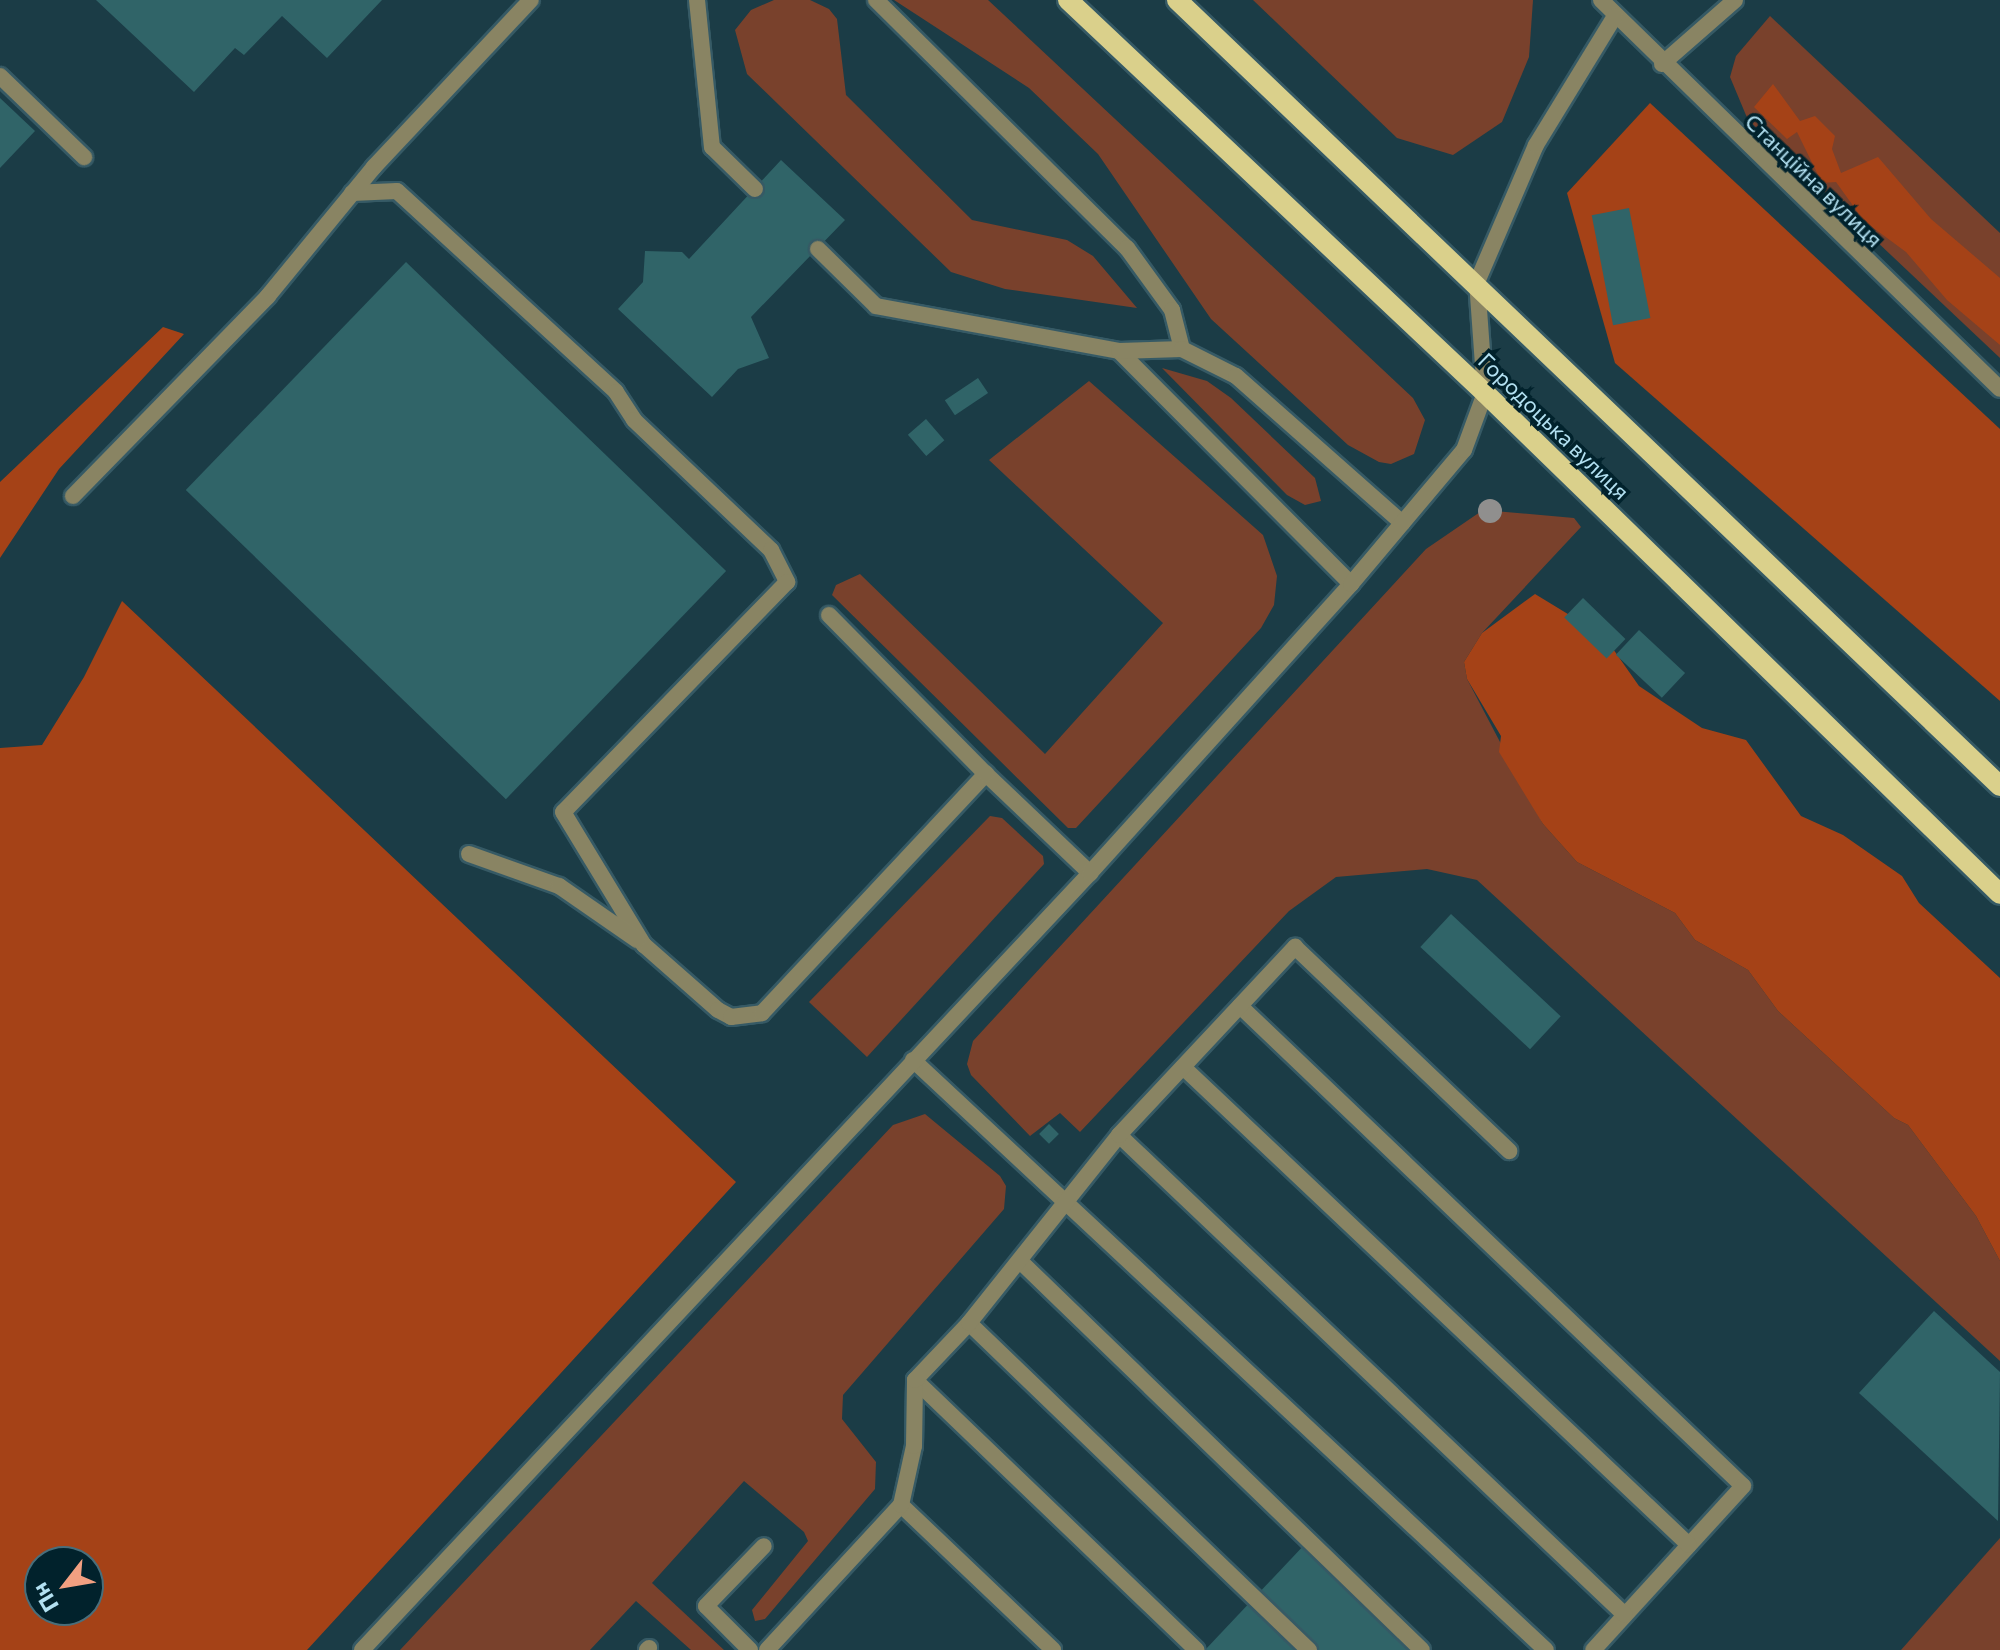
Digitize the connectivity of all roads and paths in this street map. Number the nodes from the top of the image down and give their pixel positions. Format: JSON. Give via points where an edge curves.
{"nodes":[{"id":1,"x":531,"y":0,"type":"edge"},
{"id":2,"x":697,"y":0,"type":"edge"},
{"id":3,"x":876,"y":0,"type":"edge"},
{"id":4,"x":1068,"y":0,"type":"edge"},
{"id":5,"x":1177,"y":0,"type":"edge"},
{"id":6,"x":1601,"y":0,"type":"edge"},
{"id":7,"x":1735,"y":0,"type":"edge"},
{"id":8,"x":1615,"y":16,"type":"junction"},
{"id":9,"x":1662,"y":64,"type":"junction"},
{"id":10,"x":0,"y":76,"type":"edge"},
{"id":11,"x":84,"y":157,"type":"dead end"},
{"id":12,"x":755,"y":189,"type":"dead end"},
{"id":13,"x":352,"y":193,"type":"junction"},
{"id":14,"x":818,"y":249,"type":"dead end"},
{"id":15,"x":1477,"y":282,"type":"junction"},
{"id":16,"x":1182,"y":349,"type":"junction"},
{"id":17,"x":1119,"y":351,"type":"junction"},
{"id":18,"x":2000,"y":389,"type":"edge"},
{"id":19,"x":1485,"y":393,"type":"junction"},
{"id":20,"x":73,"y":496,"type":"dead end"},
{"id":21,"x":1402,"y":523,"type":"junction"},
{"id":22,"x":1351,"y":584,"type":"junction"},
{"id":23,"x":829,"y":615,"type":"dead end"},
{"id":24,"x":986,"y":774,"type":"junction"},
{"id":25,"x":2000,"y":786,"type":"edge"},
{"id":26,"x":469,"y":854,"type":"dead end"},
{"id":27,"x":1090,"y":873,"type":"junction"},
{"id":28,"x":2000,"y":894,"type":"edge"},
{"id":29,"x":644,"y":945,"type":"junction"},
{"id":30,"x":1240,"y":1006,"type":"junction"},
{"id":31,"x":913,"y":1060,"type":"junction"},
{"id":32,"x":1183,"y":1067,"type":"junction"},
{"id":33,"x":1119,"y":1135,"type":"junction"},
{"id":34,"x":1509,"y":1151,"type":"dead end"},
{"id":35,"x":1067,"y":1203,"type":"junction"},
{"id":36,"x":1020,"y":1261,"type":"junction"},
{"id":37,"x":969,"y":1323,"type":"junction"},
{"id":38,"x":915,"y":1380,"type":"junction"},
{"id":39,"x":901,"y":1505,"type":"junction"},
{"id":40,"x":1689,"y":1545,"type":"junction"},
{"id":41,"x":764,"y":1546,"type":"dead end"},
{"id":42,"x":1625,"y":1615,"type":"junction"},
{"id":43,"x":362,"y":1650,"type":"edge"},
{"id":44,"x":750,"y":1650,"type":"edge"},
{"id":45,"x":767,"y":1650,"type":"edge"},
{"id":46,"x":1053,"y":1650,"type":"edge"},
{"id":47,"x":1197,"y":1650,"type":"edge"},
{"id":48,"x":1309,"y":1650,"type":"edge"},
{"id":49,"x":1422,"y":1650,"type":"edge"},
{"id":50,"x":1546,"y":1650,"type":"edge"},
{"id":51,"x":1593,"y":1650,"type":"edge"}],
"edges":[{"from":1,"to":13,"type":"street"},
{"from":2,"to":12,"type":"street","via":[[712,147]]},
{"from":3,"to":16,"type":"street","via":[[1127,248],[1172,310]]},
{"from":4,"to":19,"type":"main road","name":"Городоцька вулиця"},
{"from":5,"to":15,"type":"main road"},
{"from":6,"to":8,"type":"street","name":"Станційна вулиця"},
{"from":7,"to":9,"type":"street"},
{"from":8,"to":9,"type":"street","name":"Станційна вулиця"},
{"from":8,"to":15,"type":"street","via":[[1536,145]]},
{"from":9,"to":18,"type":"street","name":"Станційна вулиця"},
{"from":10,"to":11,"type":"street"},
{"from":13,"to":20,"type":"street","via":[[268,296]]},
{"from":13,"to":29,"type":"street","via":[[397,191],[616,392],[634,420],[771,550],[787,582],[563,812]]},
{"from":14,"to":17,"type":"street","via":[[876,306]]},
{"from":15,"to":19,"type":"street"},
{"from":15,"to":25,"type":"main road"},
{"from":16,"to":17,"type":"street"},
{"from":16,"to":21,"type":"street","via":[[1236,376]]},
{"from":17,"to":22,"type":"street"},
{"from":19,"to":21,"type":"street","via":[[1464,450]]},
{"from":19,"to":28,"type":"main road","name":"Городоцька вулиця"},
{"from":21,"to":22,"type":"street"},
{"from":22,"to":27,"type":"street"},
{"from":23,"to":24,"type":"street"},
{"from":24,"to":27,"type":"street"},
{"from":24,"to":29,"type":"street","via":[[762,1013],[731,1017],[718,1010]]},
{"from":26,"to":29,"type":"street","via":[[559,886]]},
{"from":27,"to":31,"type":"street"},
{"from":30,"to":32,"type":"street"},
{"from":30,"to":34,"type":"street","via":[[1295,947]]},
{"from":30,"to":40,"type":"street","via":[[1743,1486]]},
{"from":31,"to":35,"type":"street"},
{"from":31,"to":43,"type":"street"},
{"from":32,"to":33,"type":"street"},
{"from":32,"to":40,"type":"street"},
{"from":33,"to":35,"type":"street"},
{"from":33,"to":42,"type":"street"},
{"from":35,"to":36,"type":"street"},
{"from":35,"to":50,"type":"street"},
{"from":36,"to":37,"type":"street"},
{"from":36,"to":49,"type":"street"},
{"from":37,"to":38,"type":"street"},
{"from":37,"to":48,"type":"street"},
{"from":38,"to":39,"type":"street","via":[[914,1446]]},
{"from":38,"to":47,"type":"street"},
{"from":39,"to":45,"type":"street"},
{"from":39,"to":46,"type":"street"},
{"from":40,"to":42,"type":"street"},
{"from":41,"to":44,"type":"street","via":[[706,1606]]},
{"from":42,"to":51,"type":"street"}]}
